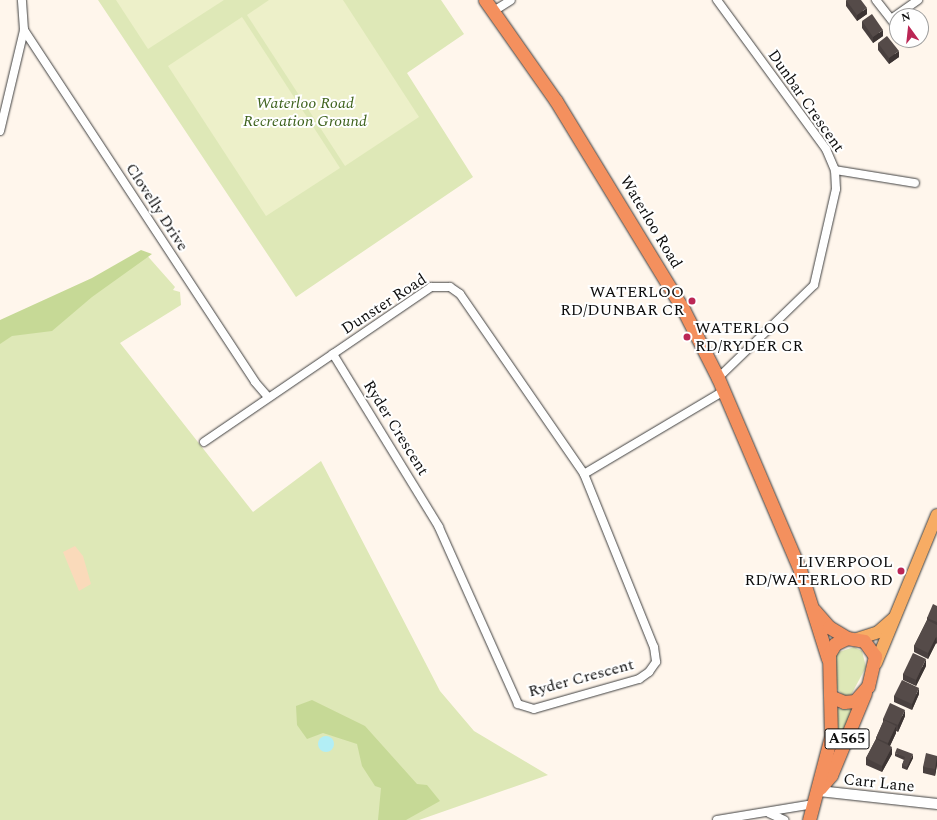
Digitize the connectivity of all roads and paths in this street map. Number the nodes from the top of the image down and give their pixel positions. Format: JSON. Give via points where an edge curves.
{"nodes":[{"id":1,"x":22,"y":0,"type":"edge"},
{"id":2,"x":484,"y":0,"type":"edge"},
{"id":3,"x":511,"y":0,"type":"edge"},
{"id":4,"x":717,"y":0,"type":"edge"},
{"id":5,"x":876,"y":0,"type":"edge"},
{"id":6,"x":918,"y":0,"type":"edge"},
{"id":7,"x":907,"y":8,"type":"edge"},
{"id":8,"x":492,"y":12,"type":"junction"},
{"id":9,"x":889,"y":16,"type":"edge"},
{"id":10,"x":24,"y":30,"type":"junction"},
{"id":11,"x":0,"y":130,"type":"edge"},
{"id":12,"x":835,"y":170,"type":"junction"},
{"id":13,"x":915,"y":183,"type":"dead end"},
{"id":14,"x":333,"y":354,"type":"junction"},
{"id":15,"x":718,"y":378,"type":"junction"},
{"id":16,"x":722,"y":392,"type":"junction"},
{"id":17,"x":268,"y":397,"type":"junction"},
{"id":18,"x":204,"y":442,"type":"dead end"},
{"id":19,"x":584,"y":474,"type":"junction"},
{"id":20,"x":937,"y":515,"type":"edge"},
{"id":21,"x":814,"y":610,"type":"junction"},
{"id":22,"x":894,"y":618,"type":"junction"},
{"id":23,"x":852,"y":638,"type":"junction"},
{"id":24,"x":828,"y":659,"type":"junction"},
{"id":25,"x":876,"y":664,"type":"junction"},
{"id":26,"x":868,"y":686,"type":"junction"},
{"id":27,"x":832,"y":697,"type":"junction"},
{"id":28,"x":819,"y":790,"type":"junction"},
{"id":29,"x":814,"y":804,"type":"junction"},
{"id":30,"x":937,"y":804,"type":"edge"},
{"id":31,"x":766,"y":812,"type":"junction"},
{"id":32,"x":717,"y":820,"type":"edge"},
{"id":33,"x":784,"y":820,"type":"edge"},
{"id":34,"x":809,"y":820,"type":"edge"}],
"edges":[{"from":1,"to":10,"type":"street"},
{"from":2,"to":8,"type":"highway","name":"Waterloo Road","number":"A565"},
{"from":3,"to":8,"type":"street"},
{"from":4,"to":12,"type":"street","name":"Dunbar Crescent","via":[[826,149]]},
{"from":5,"to":9,"type":"street"},
{"from":6,"to":7,"type":"street"},
{"from":8,"to":15,"type":"highway","name":"Waterloo Road","number":"A565","via":[[616,196],[683,309]]},
{"from":10,"to":11,"type":"street"},
{"from":10,"to":17,"type":"street","name":"Clovelly Drive","via":[[255,382]]},
{"from":12,"to":13,"type":"street"},
{"from":12,"to":15,"type":"street","name":"Dunbar Crescent","via":[[835,197],[814,285]]},
{"from":14,"to":17,"type":"street","name":"Dunster Road"},
{"from":14,"to":19,"type":"street","name":"Dunster Road","via":[[431,287],[450,287],[460,294]]},
{"from":14,"to":19,"type":"street","name":"Ryder Crescent","via":[[439,527],[512,696],[527,709],[639,679],[656,662],[654,646]]},
{"from":15,"to":16,"type":"highway","name":"Waterloo Road","number":"A565"},
{"from":16,"to":19,"type":"street"},
{"from":16,"to":21,"type":"highway","name":"Waterloo Road","number":"A565"},
{"from":17,"to":18,"type":"street","name":"Dunster Road"},
{"from":20,"to":22,"type":"main road"},
{"from":21,"to":23,"type":"highway","name":"Waterloo Road","number":"A565","via":[[830,628]]},
{"from":21,"to":24,"type":"highway","name":"Waterloo Road","number":"A565"},
{"from":22,"to":23,"type":"main road","via":[[878,632]]},
{"from":22,"to":25,"type":"main road"},
{"from":23,"to":24,"type":"highway","via":[[835,644]]},
{"from":23,"to":25,"type":"highway","number":"A565","via":[[870,645]]},
{"from":24,"to":27,"type":"highway","number":"A565"},
{"from":25,"to":26,"type":"highway","number":"A565"},
{"from":26,"to":27,"type":"highway","number":"A565","via":[[855,701],[844,702]]},
{"from":26,"to":28,"type":"highway","number":"A565","via":[[831,775]]},
{"from":27,"to":28,"type":"highway","number":"A565","via":[[831,736]]},
{"from":28,"to":29,"type":"highway","number":"A565"},
{"from":28,"to":30,"type":"street","name":"Carr Lane"},
{"from":29,"to":31,"type":"street"},
{"from":29,"to":34,"type":"highway","number":"A565"},
{"from":31,"to":32,"type":"street"},
{"from":31,"to":33,"type":"street"}]}
